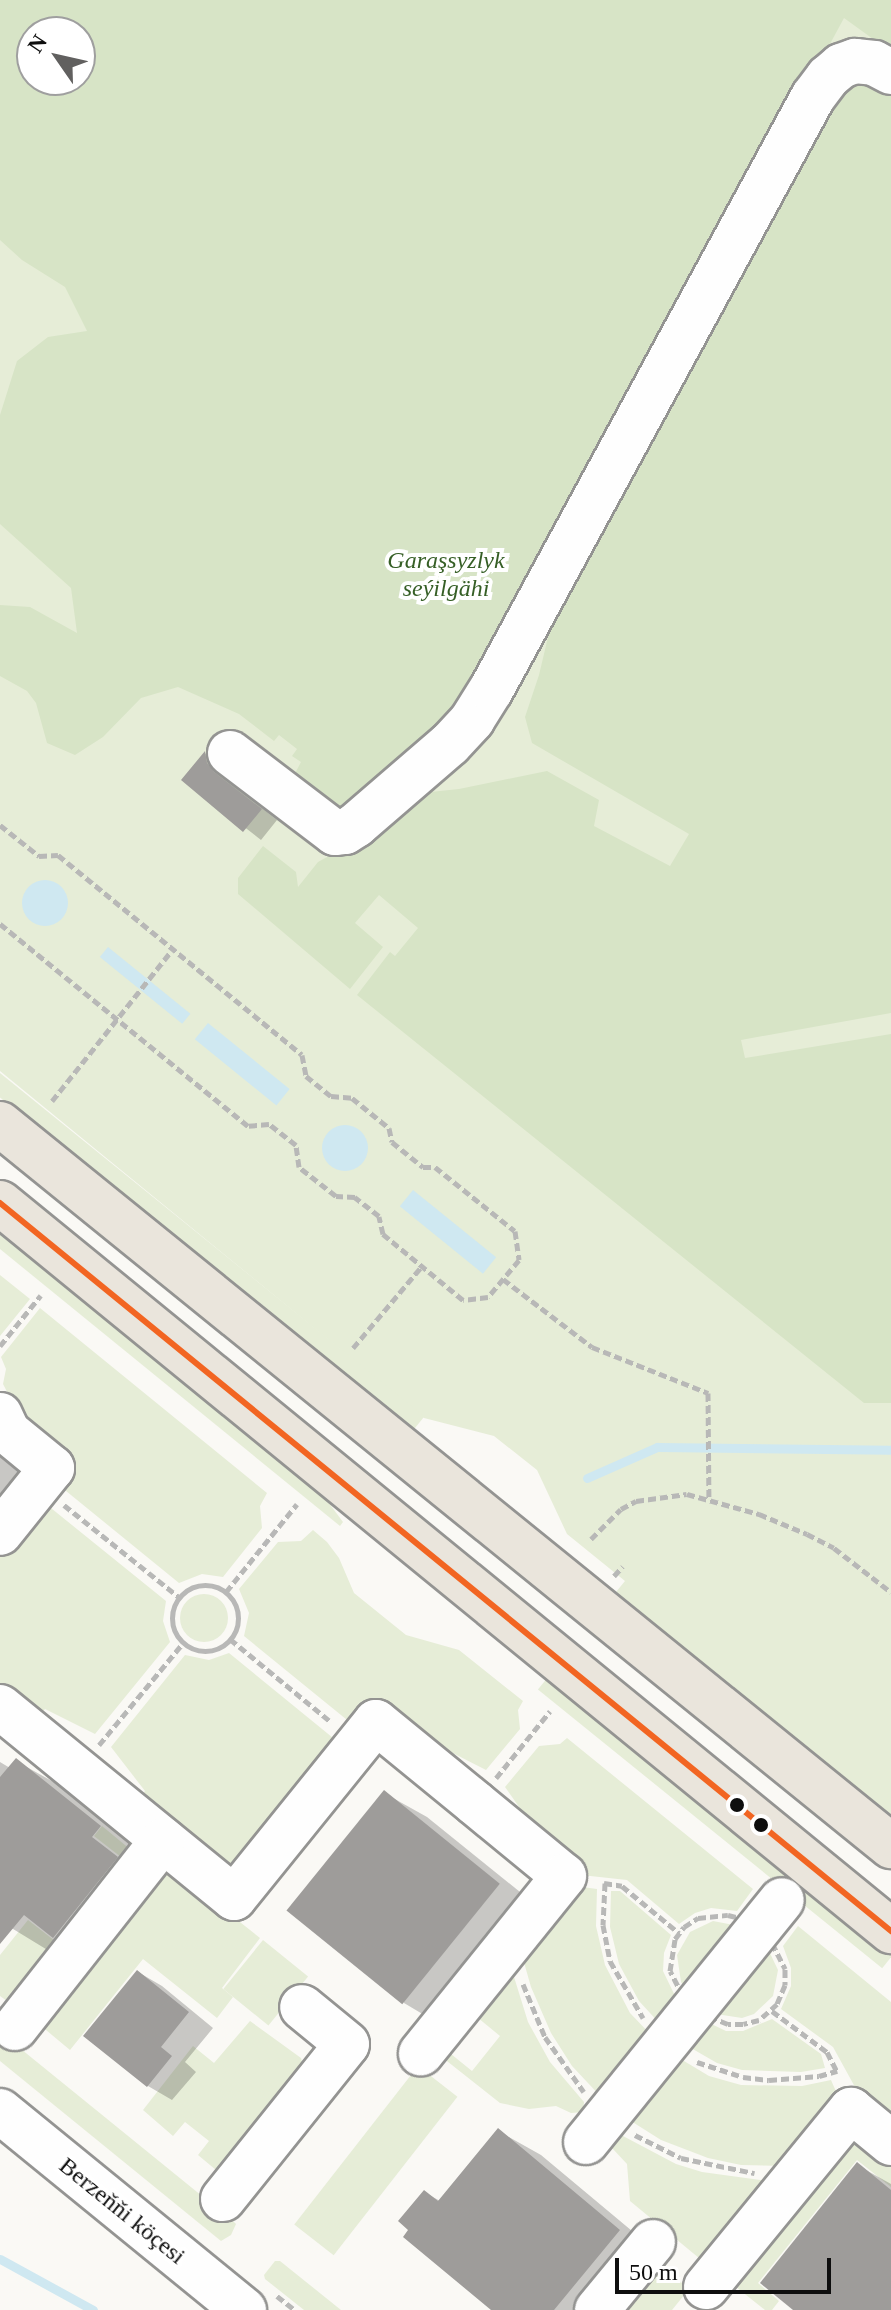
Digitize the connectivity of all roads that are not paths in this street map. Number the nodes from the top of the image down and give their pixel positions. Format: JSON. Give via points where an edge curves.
{"nodes":[{"id":1,"x":891,"y":72,"type":"edge"},
{"id":2,"x":230,"y":753,"type":"dead end"},
{"id":3,"x":0,"y":1124,"type":"edge"},
{"id":4,"x":0,"y":1203,"type":"edge"},
{"id":5,"x":0,"y":1415,"type":"edge"},
{"id":6,"x":0,"y":1533,"type":"edge"},
{"id":7,"x":0,"y":1707,"type":"edge"},
{"id":8,"x":163,"y":1840,"type":"junction"},
{"id":9,"x":891,"y":1846,"type":"edge"},
{"id":10,"x":782,"y":1900,"type":"dead end"},
{"id":11,"x":891,"y":1931,"type":"edge"},
{"id":12,"x":302,"y":2007,"type":"dead end"},
{"id":13,"x":15,"y":2028,"type":"dead end"},
{"id":14,"x":421,"y":2053,"type":"dead end"},
{"id":15,"x":0,"y":2111,"type":"edge"},
{"id":16,"x":586,"y":2142,"type":"dead end"},
{"id":17,"x":891,"y":2143,"type":"edge"},
{"id":18,"x":223,"y":2199,"type":"dead end"},
{"id":19,"x":653,"y":2242,"type":"dead end"},
{"id":20,"x":706,"y":2287,"type":"dead end"},
{"id":21,"x":244,"y":2310,"type":"edge"},
{"id":22,"x":597,"y":2310,"type":"edge"}],
"edges":[{"from":1,"to":2,"type":"street","via":[[855,61],[828,77],[813,97],[491,690],[450,744],[356,825],[335,833]]},
{"from":3,"to":9,"type":"main road"},
{"from":4,"to":11,"type":"main road"},
{"from":5,"to":6,"type":"street","via":[[8,1432],[52,1468]]},
{"from":7,"to":8,"type":"street"},
{"from":8,"to":13,"type":"street"},
{"from":8,"to":14,"type":"street","via":[[234,1898],[376,1722],[564,1876]]},
{"from":10,"to":16,"type":"street"},
{"from":12,"to":18,"type":"street","via":[[347,2044]]},
{"from":15,"to":21,"type":"street","name":"Berzeňňi köçesi"},
{"from":17,"to":20,"type":"street","via":[[851,2110]]},
{"from":19,"to":22,"type":"street"}]}
